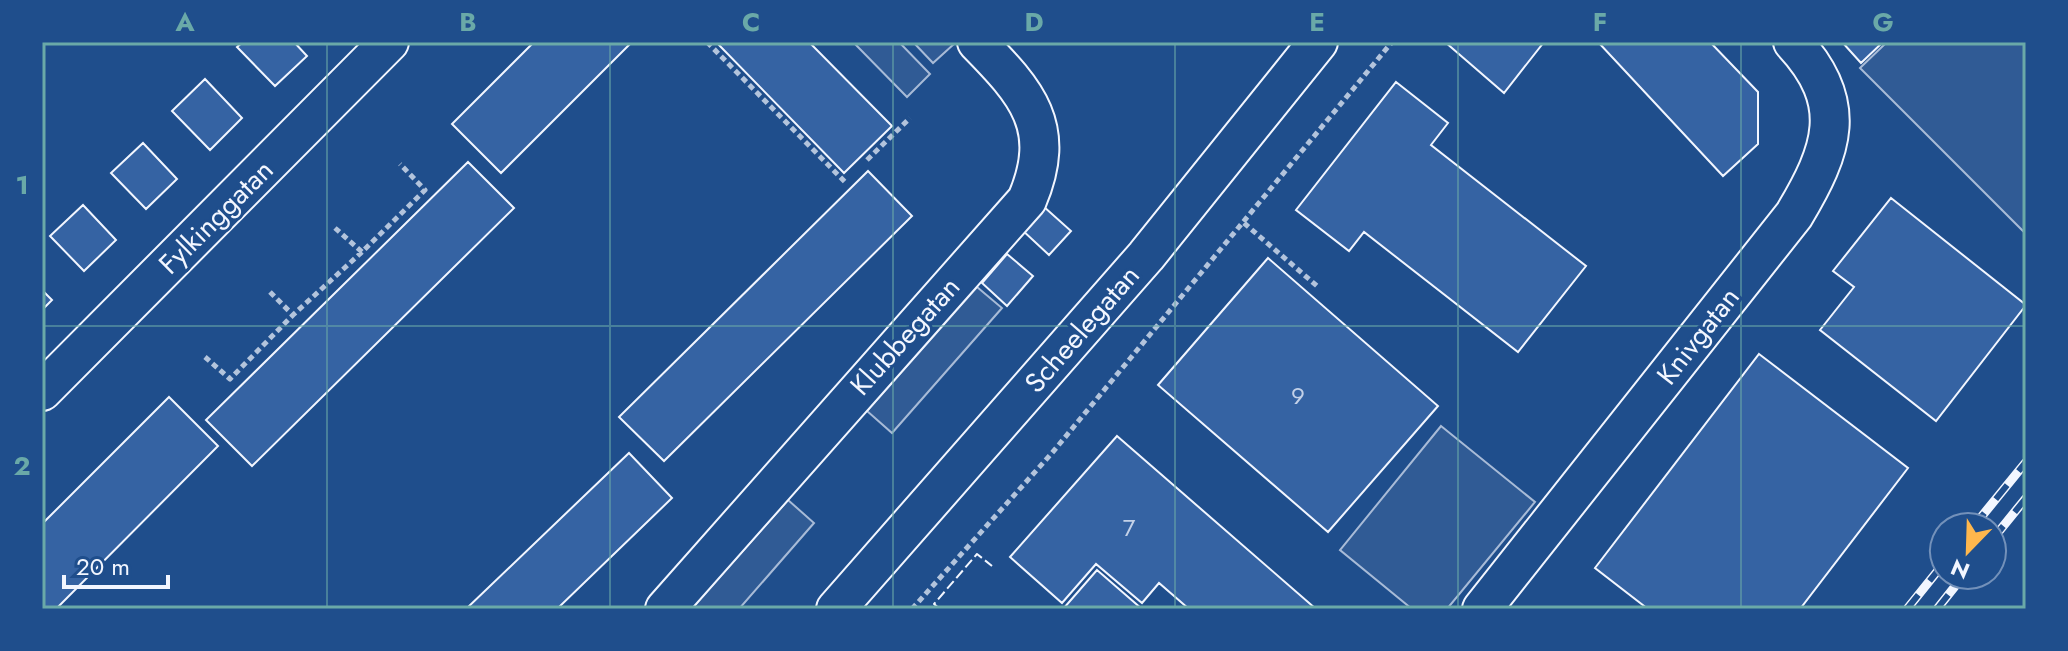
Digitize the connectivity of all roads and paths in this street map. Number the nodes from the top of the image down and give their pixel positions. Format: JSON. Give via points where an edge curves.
{"nodes":[{"id":1,"x":389,"y":42,"type":"edge"},
{"id":2,"x":707,"y":42,"type":"edge"},
{"id":3,"x":977,"y":42,"type":"edge"},
{"id":4,"x":1318,"y":42,"type":"edge"},
{"id":5,"x":1392,"y":42,"type":"edge"},
{"id":6,"x":1793,"y":42,"type":"edge"},
{"id":7,"x":910,"y":118,"type":"dead end"},
{"id":8,"x":867,"y":160,"type":"dead end"},
{"id":9,"x":400,"y":164,"type":"dead end"},
{"id":10,"x":846,"y":183,"type":"dead end"},
{"id":11,"x":1244,"y":223,"type":"junction"},
{"id":12,"x":335,"y":228,"type":"dead end"},
{"id":13,"x":362,"y":252,"type":"junction"},
{"id":14,"x":1317,"y":286,"type":"dead end"},
{"id":15,"x":270,"y":292,"type":"dead end"},
{"id":16,"x":293,"y":315,"type":"junction"},
{"id":17,"x":205,"y":357,"type":"dead end"},
{"id":18,"x":42,"y":391,"type":"edge"},
{"id":19,"x":665,"y":609,"type":"edge"},
{"id":20,"x":836,"y":609,"type":"edge"},
{"id":21,"x":912,"y":609,"type":"edge"},
{"id":22,"x":1482,"y":609,"type":"edge"}],
"edges":[{"from":1,"to":18,"type":"street","name":"Fylkinggatan"},
{"from":2,"to":10,"type":"path"},
{"from":3,"to":19,"type":"street","name":"Klubbegatan","via":[[1014,79],[1037,128],[1041,150],[1027,200]]},
{"from":4,"to":20,"type":"street","name":"Scheelegatan","via":[[1146,256]]},
{"from":5,"to":11,"type":"path"},
{"from":6,"to":22,"type":"street","name":"Knivgatan","via":[[1825,84],[1832,121],[1818,175],[1794,215]]},
{"from":7,"to":8,"type":"path"},
{"from":9,"to":13,"type":"path","via":[[425,190]]},
{"from":11,"to":14,"type":"path"},
{"from":11,"to":21,"type":"path","via":[[1052,453]]},
{"from":12,"to":13,"type":"path"},
{"from":13,"to":16,"type":"path"},
{"from":15,"to":16,"type":"path"},
{"from":16,"to":17,"type":"path","via":[[230,379]]}]}
